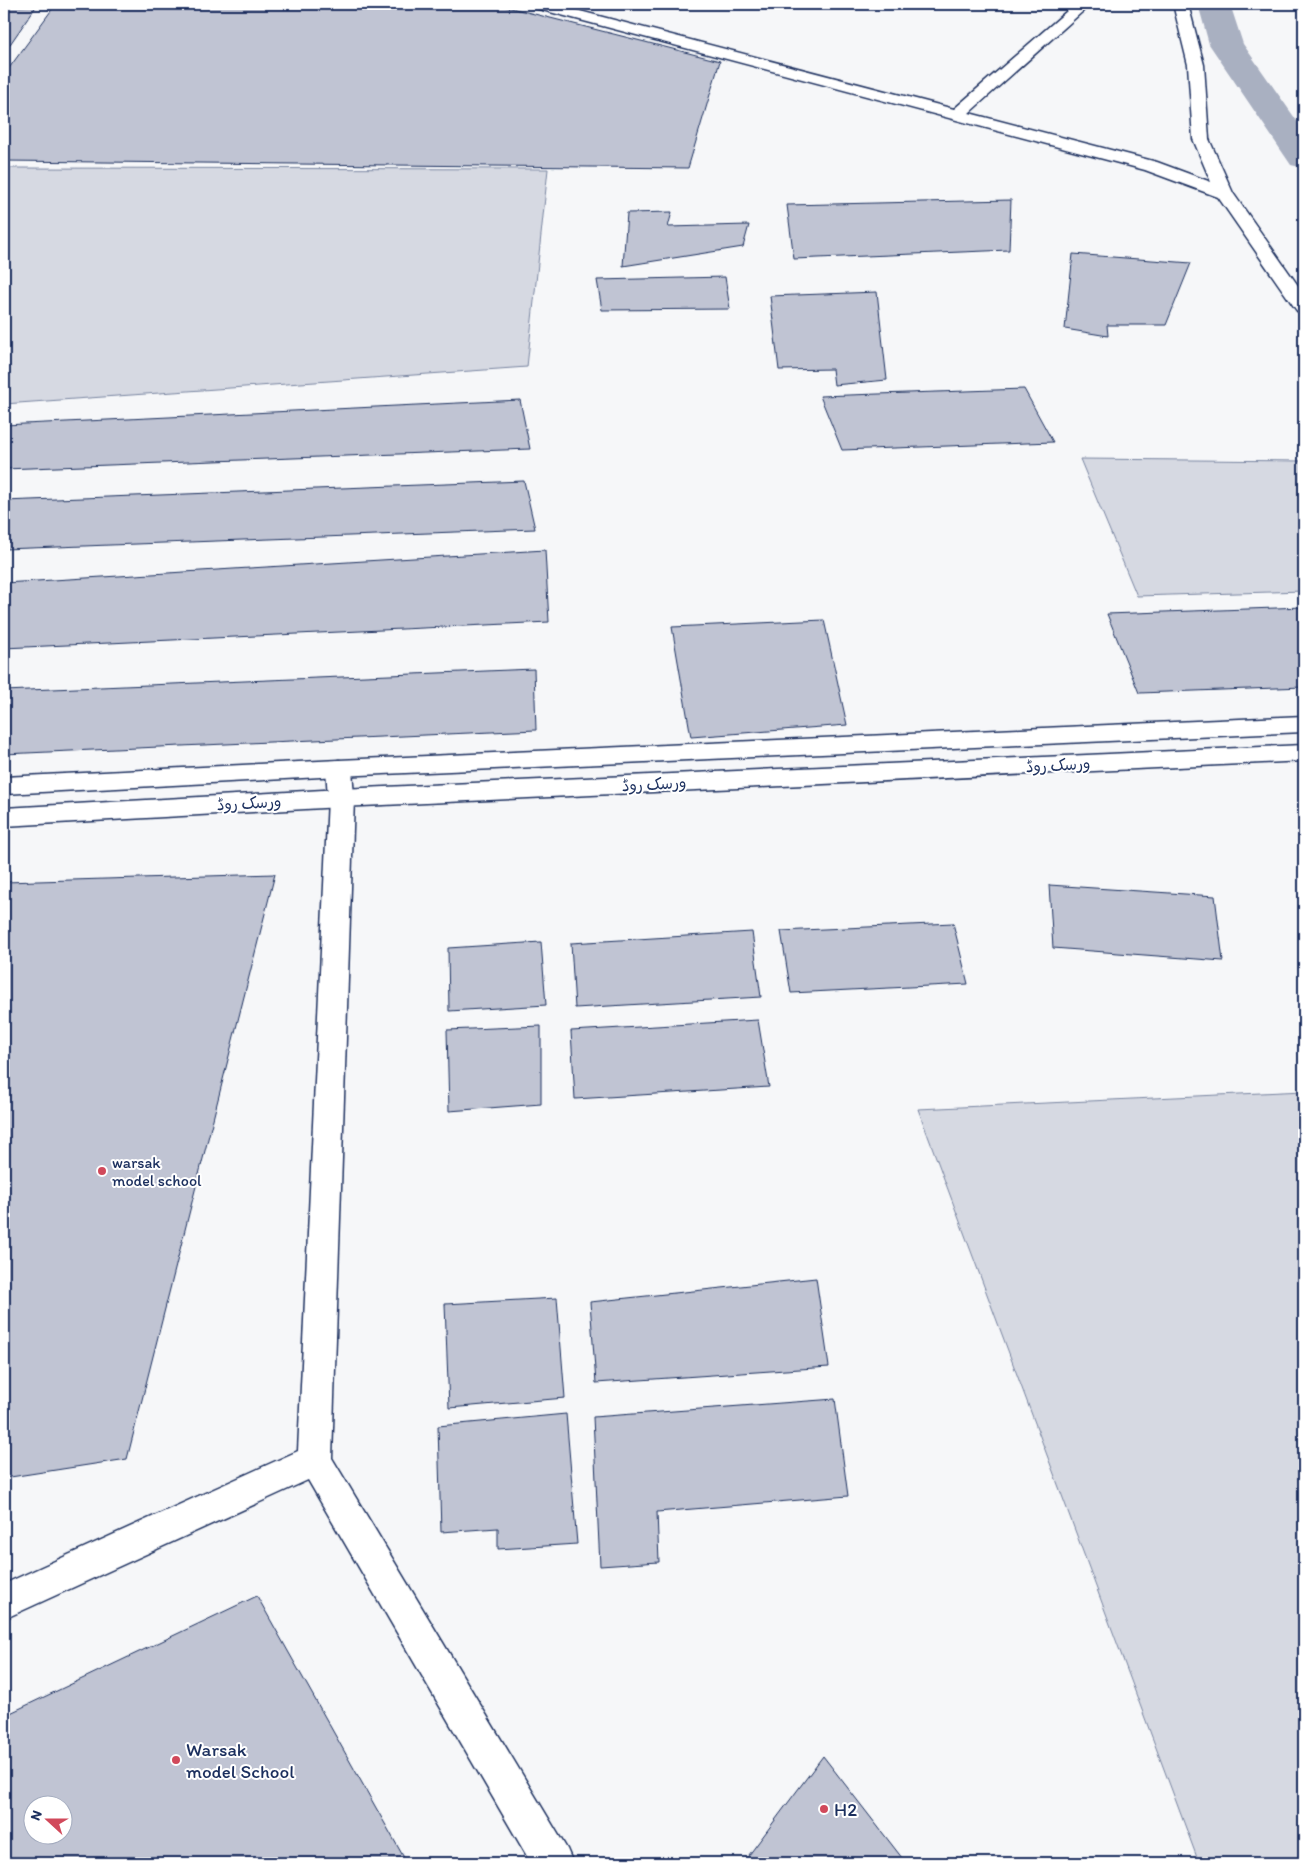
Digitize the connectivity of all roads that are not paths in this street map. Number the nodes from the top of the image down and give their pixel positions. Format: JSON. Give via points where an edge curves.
{"nodes":[{"id":1,"x":536,"y":4,"type":"edge"},
{"id":2,"x":1084,"y":4,"type":"edge"},
{"id":3,"x":1181,"y":4,"type":"edge"},
{"id":4,"x":956,"y":116,"type":"junction"},
{"id":5,"x":1224,"y":193,"type":"junction"},
{"id":6,"x":1304,"y":307,"type":"edge"},
{"id":7,"x":1304,"y":724,"type":"edge"},
{"id":8,"x":931,"y":741,"type":"junction"},
{"id":9,"x":1304,"y":753,"type":"edge"},
{"id":10,"x":502,"y":761,"type":"junction"},
{"id":11,"x":939,"y":770,"type":"junction"},
{"id":12,"x":340,"y":783,"type":"junction"},
{"id":13,"x":4,"y":786,"type":"edge"},
{"id":14,"x":502,"y":791,"type":"junction"},
{"id":15,"x":4,"y":817,"type":"edge"},
{"id":16,"x":314,"y":1460,"type":"junction"},
{"id":17,"x":4,"y":1602,"type":"edge"},
{"id":18,"x":553,"y":1863,"type":"edge"}],
"edges":[{"from":1,"to":4,"type":"street"},
{"from":2,"to":4,"type":"street"},
{"from":3,"to":5,"type":"street","via":[[1196,65],[1201,139]]},
{"from":4,"to":5,"type":"street","via":[[1152,166]]},
{"from":5,"to":6,"type":"street"},
{"from":7,"to":8,"type":"street","name":"ورسک روڈ"},
{"from":8,"to":10,"type":"street","name":"ورسک روڈ"},
{"from":8,"to":11,"type":"street"},
{"from":9,"to":11,"type":"street","name":"ورسک روڈ"},
{"from":10,"to":12,"type":"street","name":"ورسک روڈ"},
{"from":10,"to":14,"type":"street"},
{"from":11,"to":14,"type":"street","name":"ورسک روڈ"},
{"from":12,"to":13,"type":"street","name":"ورسک روڈ"},
{"from":12,"to":14,"type":"street","name":"ورسک روڈ"},
{"from":12,"to":15,"type":"street","name":"ورسک روڈ"},
{"from":12,"to":16,"type":"street"},
{"from":16,"to":17,"type":"street"},
{"from":16,"to":18,"type":"street"}]}
